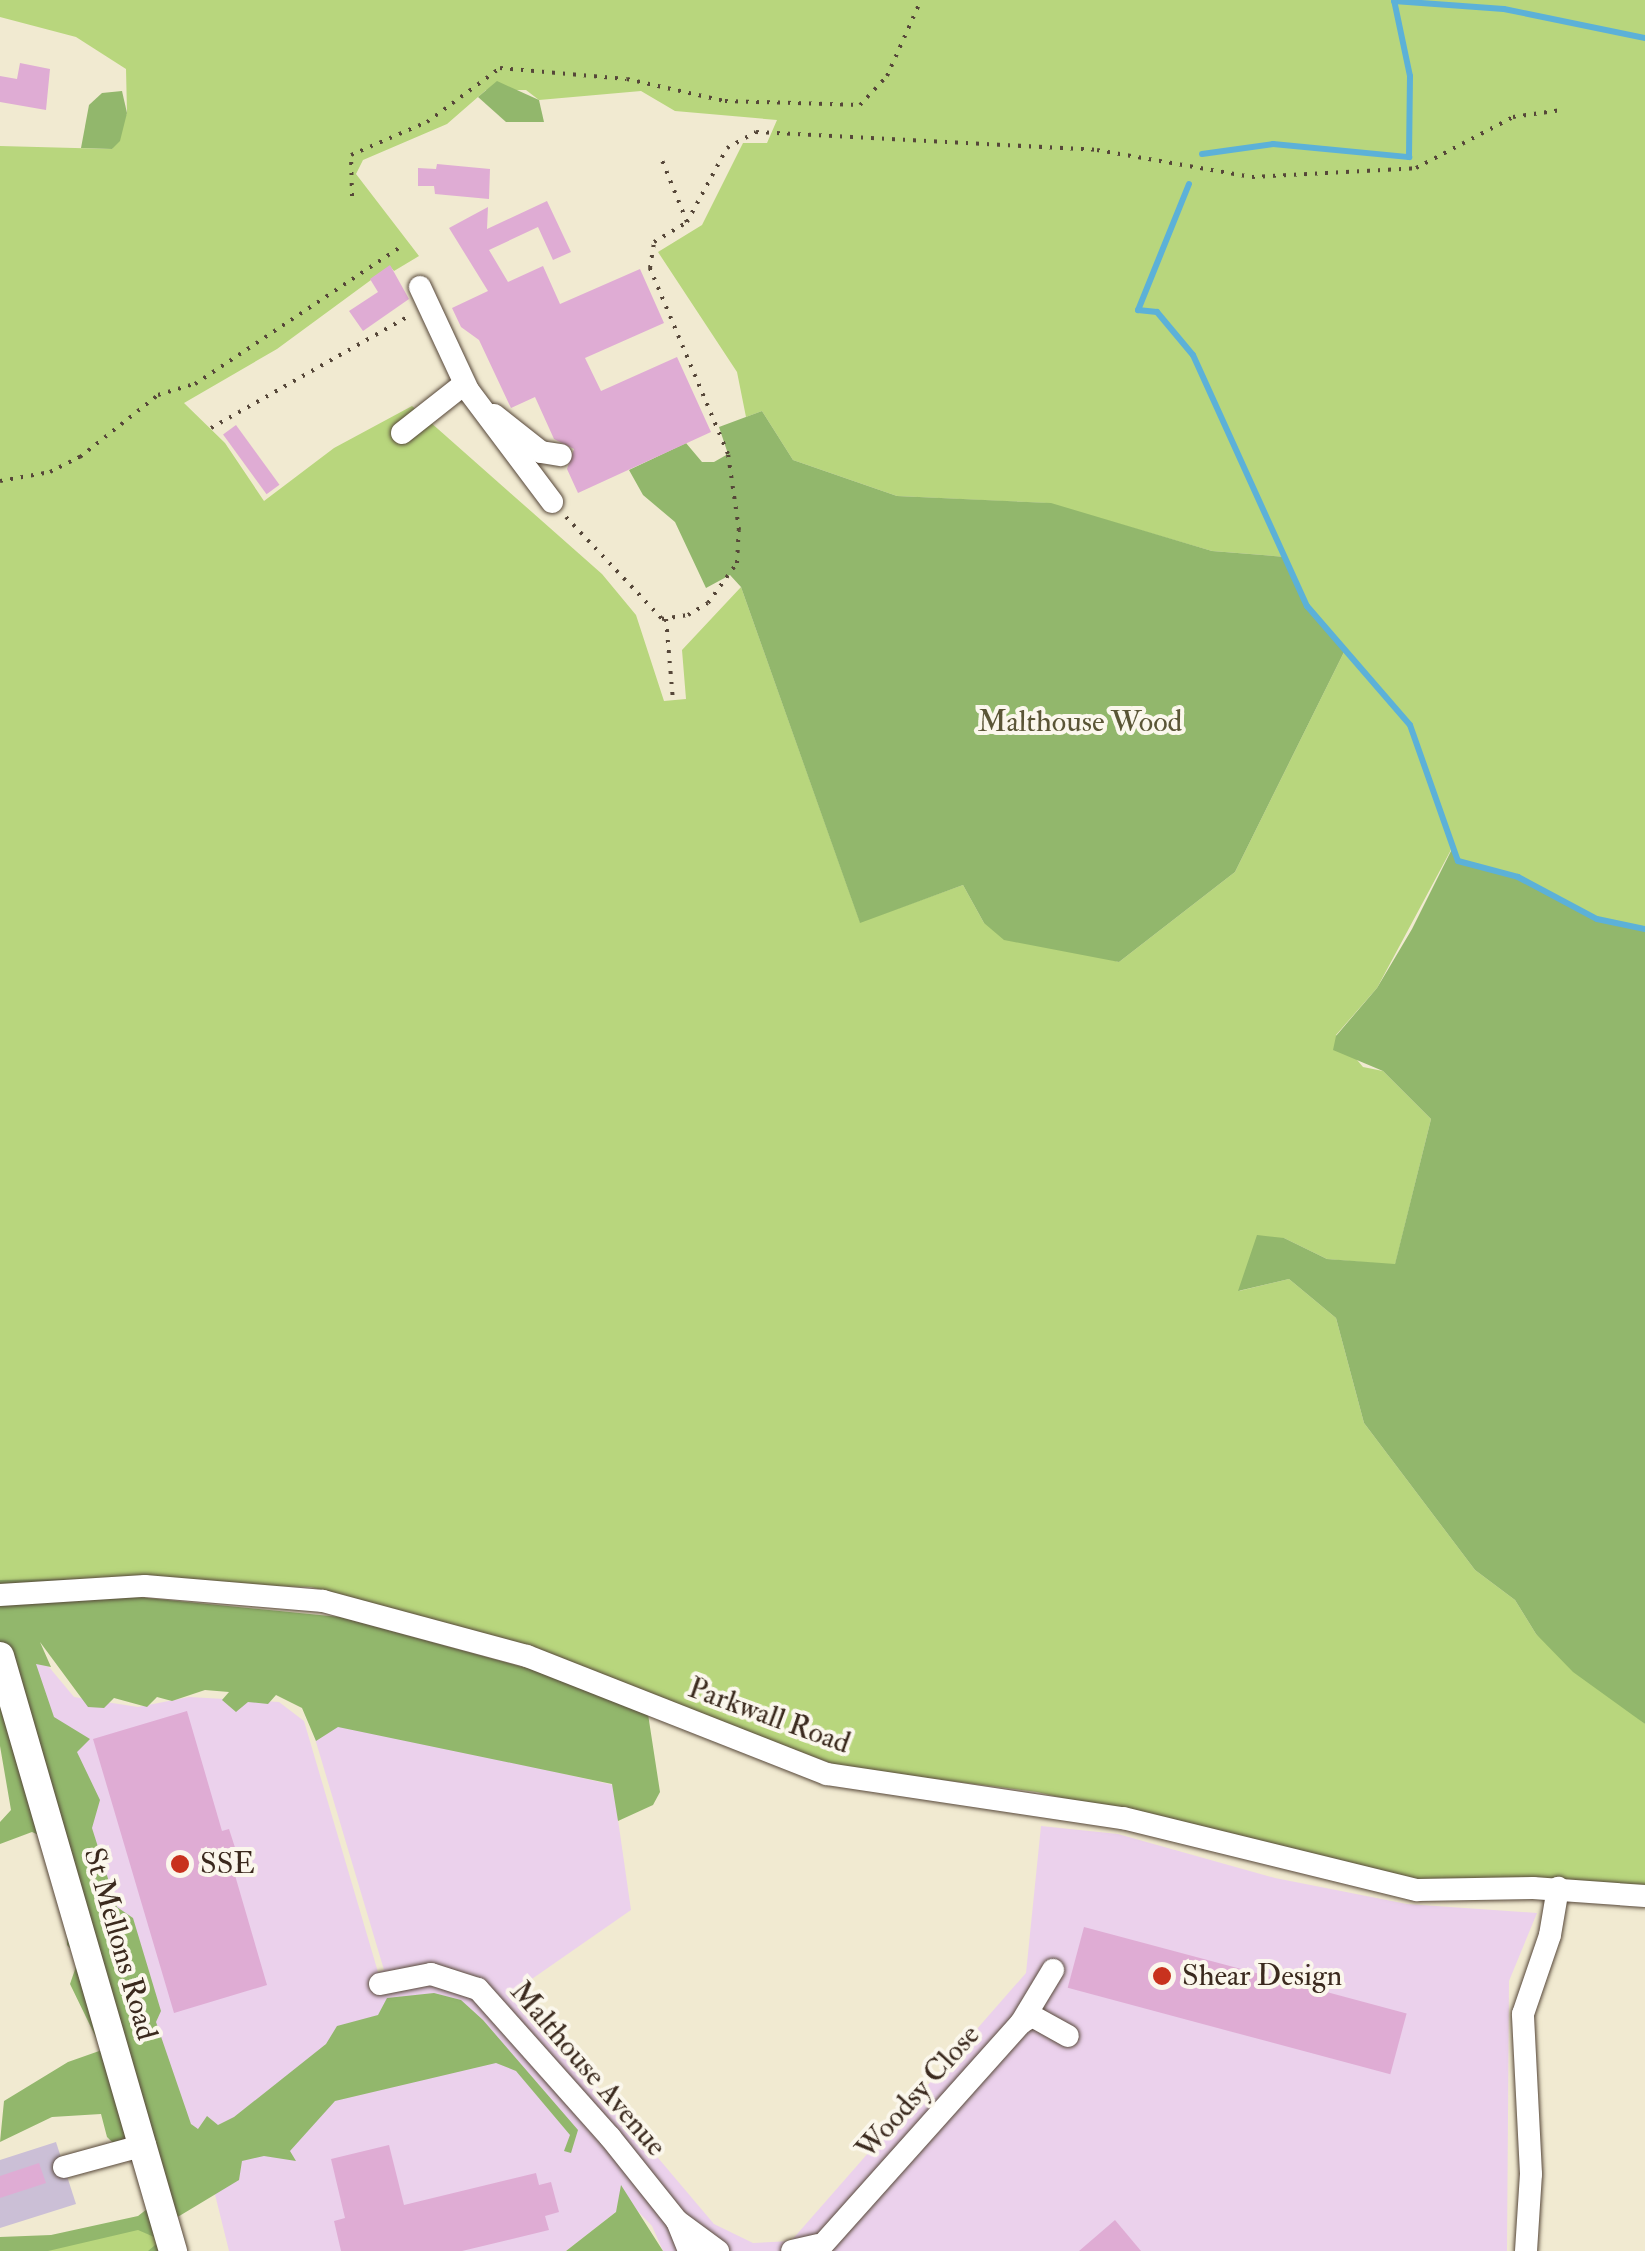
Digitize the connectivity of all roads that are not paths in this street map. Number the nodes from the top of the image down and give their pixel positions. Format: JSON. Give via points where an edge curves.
{"nodes":[{"id":1,"x":424,"y":296,"type":"road end"},
{"id":2,"x":469,"y":392,"type":"junction"},
{"id":3,"x":402,"y":432,"type":"dead end"},
{"id":4,"x":561,"y":455,"type":"dead end"},
{"id":5,"x":552,"y":502,"type":"road end"},
{"id":6,"x":0,"y":1594,"type":"edge"},
{"id":7,"x":0,"y":1656,"type":"edge"},
{"id":8,"x":1558,"y":1888,"type":"junction"},
{"id":9,"x":1645,"y":1896,"type":"edge"},
{"id":10,"x":1053,"y":1970,"type":"dead end"},
{"id":11,"x":380,"y":1984,"type":"dead end"},
{"id":12,"x":1021,"y":2022,"type":"junction"},
{"id":13,"x":1068,"y":2036,"type":"dead end"},
{"id":14,"x":145,"y":2145,"type":"junction"},
{"id":15,"x":75,"y":2158,"type":"dead end"},
{"id":16,"x":677,"y":2221,"type":"junction"},
{"id":17,"x":817,"y":2248,"type":"edge"},
{"id":18,"x":173,"y":2251,"type":"edge"},
{"id":19,"x":689,"y":2251,"type":"edge"},
{"id":20,"x":718,"y":2251,"type":"edge"},
{"id":21,"x":792,"y":2251,"type":"edge"},
{"id":22,"x":1526,"y":2251,"type":"edge"}],
"edges":[{"from":1,"to":2,"type":"street"},
{"from":2,"to":3,"type":"street"},
{"from":2,"to":4,"type":"street","via":[[541,452]]},
{"from":2,"to":5,"type":"street"},
{"from":6,"to":8,"type":"street","name":"Parkwall Road","via":[[145,1586],[322,1601],[527,1656],[827,1774],[1123,1818],[1417,1890]]},
{"from":7,"to":14,"type":"main road","name":"St Mellons Road"},
{"from":8,"to":9,"type":"street","name":"Parkwall Road"},
{"from":8,"to":22,"type":"street","via":[[1523,2014],[1531,2174]]},
{"from":10,"to":12,"type":"street","name":"Woodsy Close"},
{"from":11,"to":16,"type":"street","name":"Malthouse Avenue","via":[[431,1974],[478,1989]]},
{"from":12,"to":13,"type":"street","via":[[1032,2016]]},
{"from":12,"to":17,"type":"street","name":"Woodsy Close"},
{"from":14,"to":15,"type":"street"},
{"from":14,"to":18,"type":"main road","name":"St Mellons Road"},
{"from":16,"to":19,"type":"street","name":"Malthouse Avenue"},
{"from":16,"to":20,"type":"street","name":"Malthouse Avenue"},
{"from":17,"to":21,"type":"street","name":"Woodsy Close"}]}
